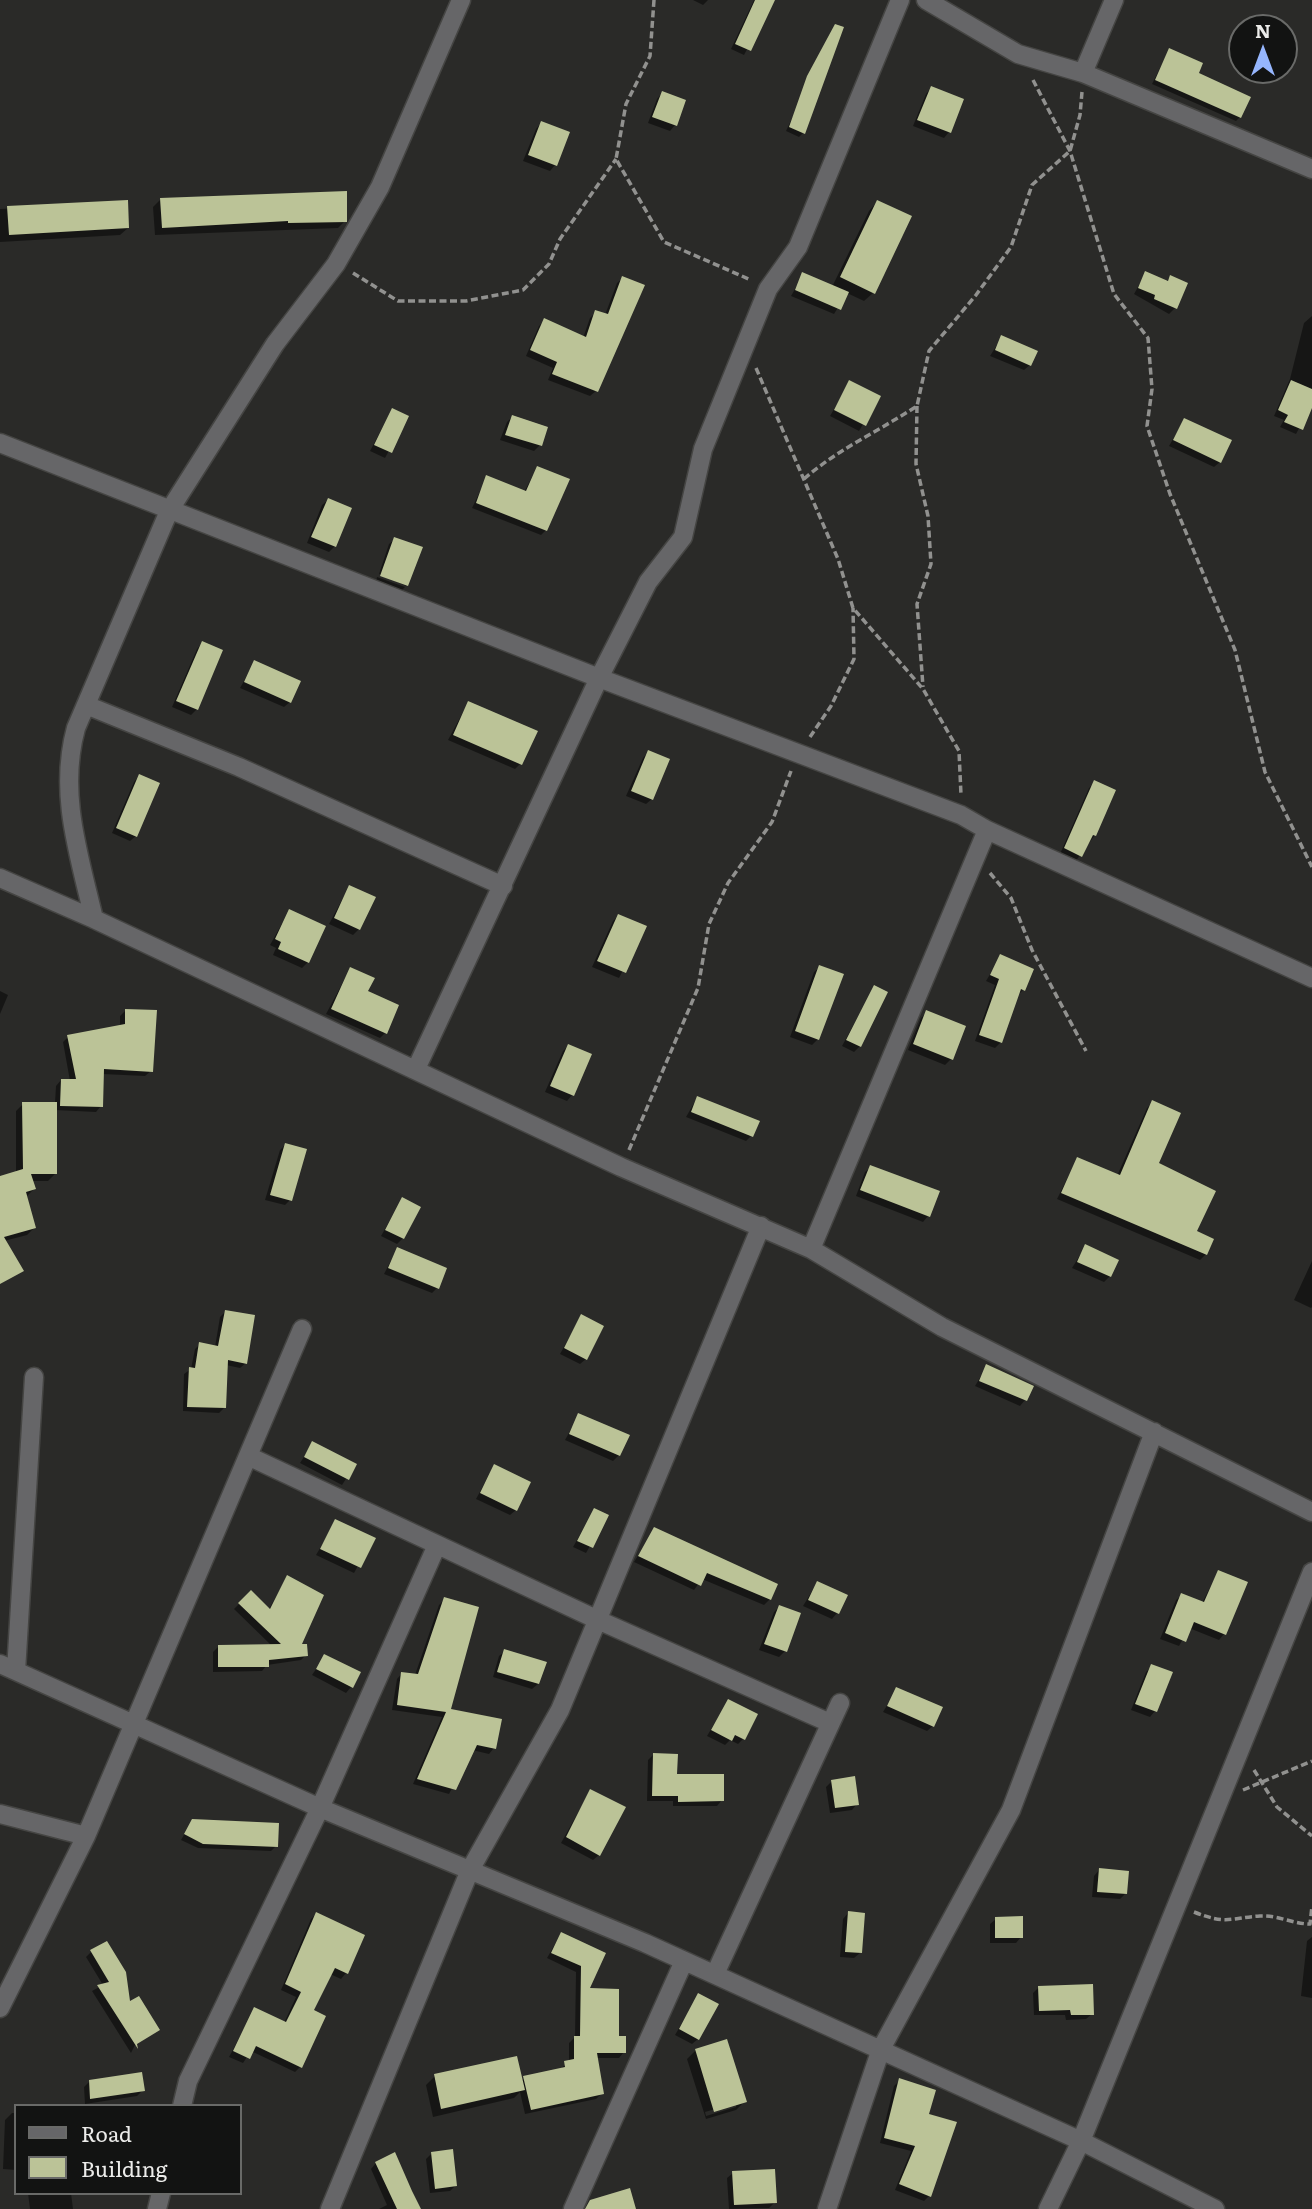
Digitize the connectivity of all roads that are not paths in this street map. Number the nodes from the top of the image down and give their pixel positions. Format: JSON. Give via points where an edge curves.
{"nodes":[{"id":1,"x":461,"y":0,"type":"edge"},
{"id":2,"x":900,"y":0,"type":"edge"},
{"id":3,"x":926,"y":0,"type":"edge"},
{"id":4,"x":1114,"y":0,"type":"edge"},
{"id":5,"x":1083,"y":73,"type":"junction"},
{"id":6,"x":1312,"y":169,"type":"edge"},
{"id":7,"x":0,"y":443,"type":"edge"},
{"id":8,"x":169,"y":511,"type":"junction"},
{"id":9,"x":599,"y":678,"type":"junction"},
{"id":10,"x":86,"y":705,"type":"junction"},
{"id":11,"x":987,"y":830,"type":"junction"},
{"id":12,"x":0,"y":878,"type":"edge"},
{"id":13,"x":503,"y":886,"type":"junction"},
{"id":14,"x":94,"y":919,"type":"junction"},
{"id":15,"x":1312,"y":978,"type":"edge"},
{"id":16,"x":416,"y":1069,"type":"junction"},
{"id":17,"x":761,"y":1226,"type":"junction"},
{"id":18,"x":811,"y":1250,"type":"junction"},
{"id":19,"x":302,"y":1329,"type":"dead end"},
{"id":20,"x":34,"y":1377,"type":"dead end"},
{"id":21,"x":1154,"y":1432,"type":"junction"},
{"id":22,"x":248,"y":1456,"type":"junction"},
{"id":23,"x":1312,"y":1512,"type":"edge"},
{"id":24,"x":437,"y":1545,"type":"junction"},
{"id":25,"x":1312,"y":1572,"type":"edge"},
{"id":26,"x":598,"y":1620,"type":"junction"},
{"id":27,"x":8,"y":1668,"type":"edge"},
{"id":28,"x":840,"y":1703,"type":"dead end"},
{"id":29,"x":830,"y":1723,"type":"junction"},
{"id":30,"x":134,"y":1727,"type":"junction"},
{"id":31,"x":320,"y":1808,"type":"junction"},
{"id":32,"x":0,"y":1814,"type":"edge"},
{"id":33,"x":86,"y":1836,"type":"junction"},
{"id":34,"x":470,"y":1870,"type":"junction"},
{"id":35,"x":684,"y":1961,"type":"junction"},
{"id":36,"x":715,"y":1975,"type":"junction"},
{"id":37,"x":0,"y":2008,"type":"edge"},
{"id":38,"x":881,"y":2049,"type":"junction"},
{"id":39,"x":182,"y":2104,"type":"edge"},
{"id":40,"x":1081,"y":2141,"type":"junction"},
{"id":41,"x":330,"y":2209,"type":"edge"},
{"id":42,"x":573,"y":2209,"type":"edge"},
{"id":43,"x":827,"y":2209,"type":"edge"},
{"id":44,"x":1048,"y":2209,"type":"edge"},
{"id":45,"x":1215,"y":2209,"type":"edge"}],
"edges":[{"from":1,"to":8,"type":"street","via":[[380,187],[336,264],[275,344]]},
{"from":2,"to":9,"type":"street","via":[[798,247],[768,289],[703,449],[683,537],[648,582]]},
{"from":3,"to":5,"type":"street","via":[[1018,54]]},
{"from":4,"to":5,"type":"street"},
{"from":5,"to":6,"type":"street"},
{"from":7,"to":8,"type":"street"},
{"from":8,"to":9,"type":"street"},
{"from":8,"to":10,"type":"street"},
{"from":9,"to":11,"type":"street","via":[[961,815]]},
{"from":9,"to":13,"type":"street"},
{"from":10,"to":13,"type":"street","via":[[239,766]]},
{"from":10,"to":14,"type":"street","via":[[69,755],[68,799]]},
{"from":11,"to":15,"type":"street"},
{"from":11,"to":18,"type":"street"},
{"from":12,"to":14,"type":"street"},
{"from":13,"to":16,"type":"street"},
{"from":14,"to":16,"type":"street"},
{"from":16,"to":17,"type":"street","via":[[621,1167]]},
{"from":17,"to":18,"type":"street"},
{"from":17,"to":26,"type":"street"},
{"from":18,"to":21,"type":"street","via":[[942,1327]]},
{"from":19,"to":22,"type":"street"},
{"from":20,"to":27,"type":"street"},
{"from":21,"to":23,"type":"street"},
{"from":21,"to":38,"type":"street","via":[[1011,1810]]},
{"from":22,"to":24,"type":"street"},
{"from":22,"to":30,"type":"street"},
{"from":24,"to":26,"type":"street"},
{"from":24,"to":31,"type":"street"},
{"from":25,"to":40,"type":"street"},
{"from":26,"to":29,"type":"street"},
{"from":26,"to":34,"type":"street","via":[[560,1710]]},
{"from":27,"to":30,"type":"street"},
{"from":28,"to":29,"type":"street"},
{"from":29,"to":36,"type":"street"},
{"from":30,"to":31,"type":"street"},
{"from":30,"to":33,"type":"street"},
{"from":31,"to":34,"type":"street"},
{"from":31,"to":39,"type":"street","via":[[188,2081]]},
{"from":32,"to":33,"type":"street"},
{"from":33,"to":37,"type":"street"},
{"from":34,"to":35,"type":"street"},
{"from":34,"to":41,"type":"street"},
{"from":35,"to":36,"type":"street"},
{"from":35,"to":42,"type":"street"},
{"from":36,"to":38,"type":"street"},
{"from":38,"to":40,"type":"street"},
{"from":38,"to":43,"type":"street"},
{"from":40,"to":44,"type":"street"},
{"from":40,"to":45,"type":"street"}]}
